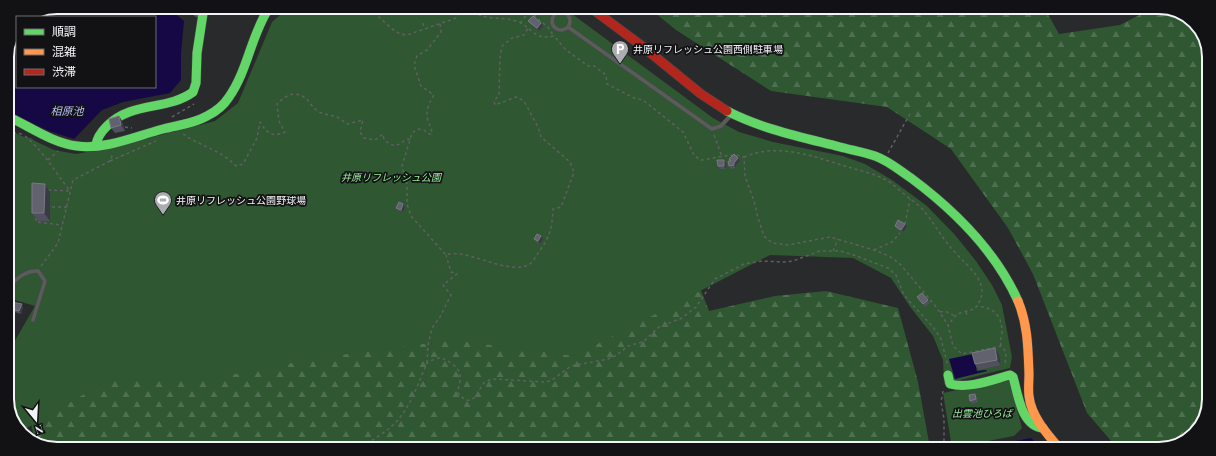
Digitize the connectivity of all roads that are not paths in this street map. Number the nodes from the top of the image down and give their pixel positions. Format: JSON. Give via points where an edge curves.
{"nodes":[{"id":1,"x":203,"y":14,"type":"edge"},
{"id":2,"x":265,"y":14,"type":"edge"},
{"id":3,"x":558,"y":14,"type":"edge"},
{"id":4,"x":567,"y":14,"type":"edge"},
{"id":5,"x":600,"y":14,"type":"edge"},
{"id":6,"x":568,"y":27,"type":"junction"},
{"id":7,"x":732,"y":114,"type":"junction"},
{"id":8,"x":14,"y":119,"type":"edge"},
{"id":9,"x":96,"y":145,"type":"junction"},
{"id":10,"x":14,"y":282,"type":"edge"},
{"id":11,"x":33,"y":320,"type":"dead end"},
{"id":12,"x":949,"y":380,"type":"road end"},
{"id":13,"x":1043,"y":428,"type":"junction"},
{"id":14,"x":1054,"y":442,"type":"edge"}],
"edges":[{"from":1,"to":9,"type":"street","via":[[197,43],[196,83],[193,92],[184,98],[123,114],[113,120],[98,136]]},
{"from":2,"to":9,"type":"street","via":[[239,80],[231,94],[212,113],[177,126]]},
{"from":3,"to":6,"type":"lane","via":[[553,20],[554,27],[559,30]]},
{"from":4,"to":6,"type":"lane","via":[[570,20]]},
{"from":5,"to":7,"type":"street","via":[[623,30],[710,102]]},
{"from":6,"to":7,"type":"lane","via":[[712,129],[721,126]]},
{"from":7,"to":13,"type":"street","via":[[764,127],[884,160],[919,183],[963,224],[999,268],[1022,310],[1026,326],[1029,397],[1035,416]]},
{"from":8,"to":9,"type":"street","via":[[66,144]]},
{"from":10,"to":11,"type":"lane","via":[[30,271],[38,271],[45,281]]},
{"from":12,"to":13,"type":"street","via":[[958,386],[1013,376],[1028,418],[1036,427]]},
{"from":13,"to":14,"type":"street"}]}
